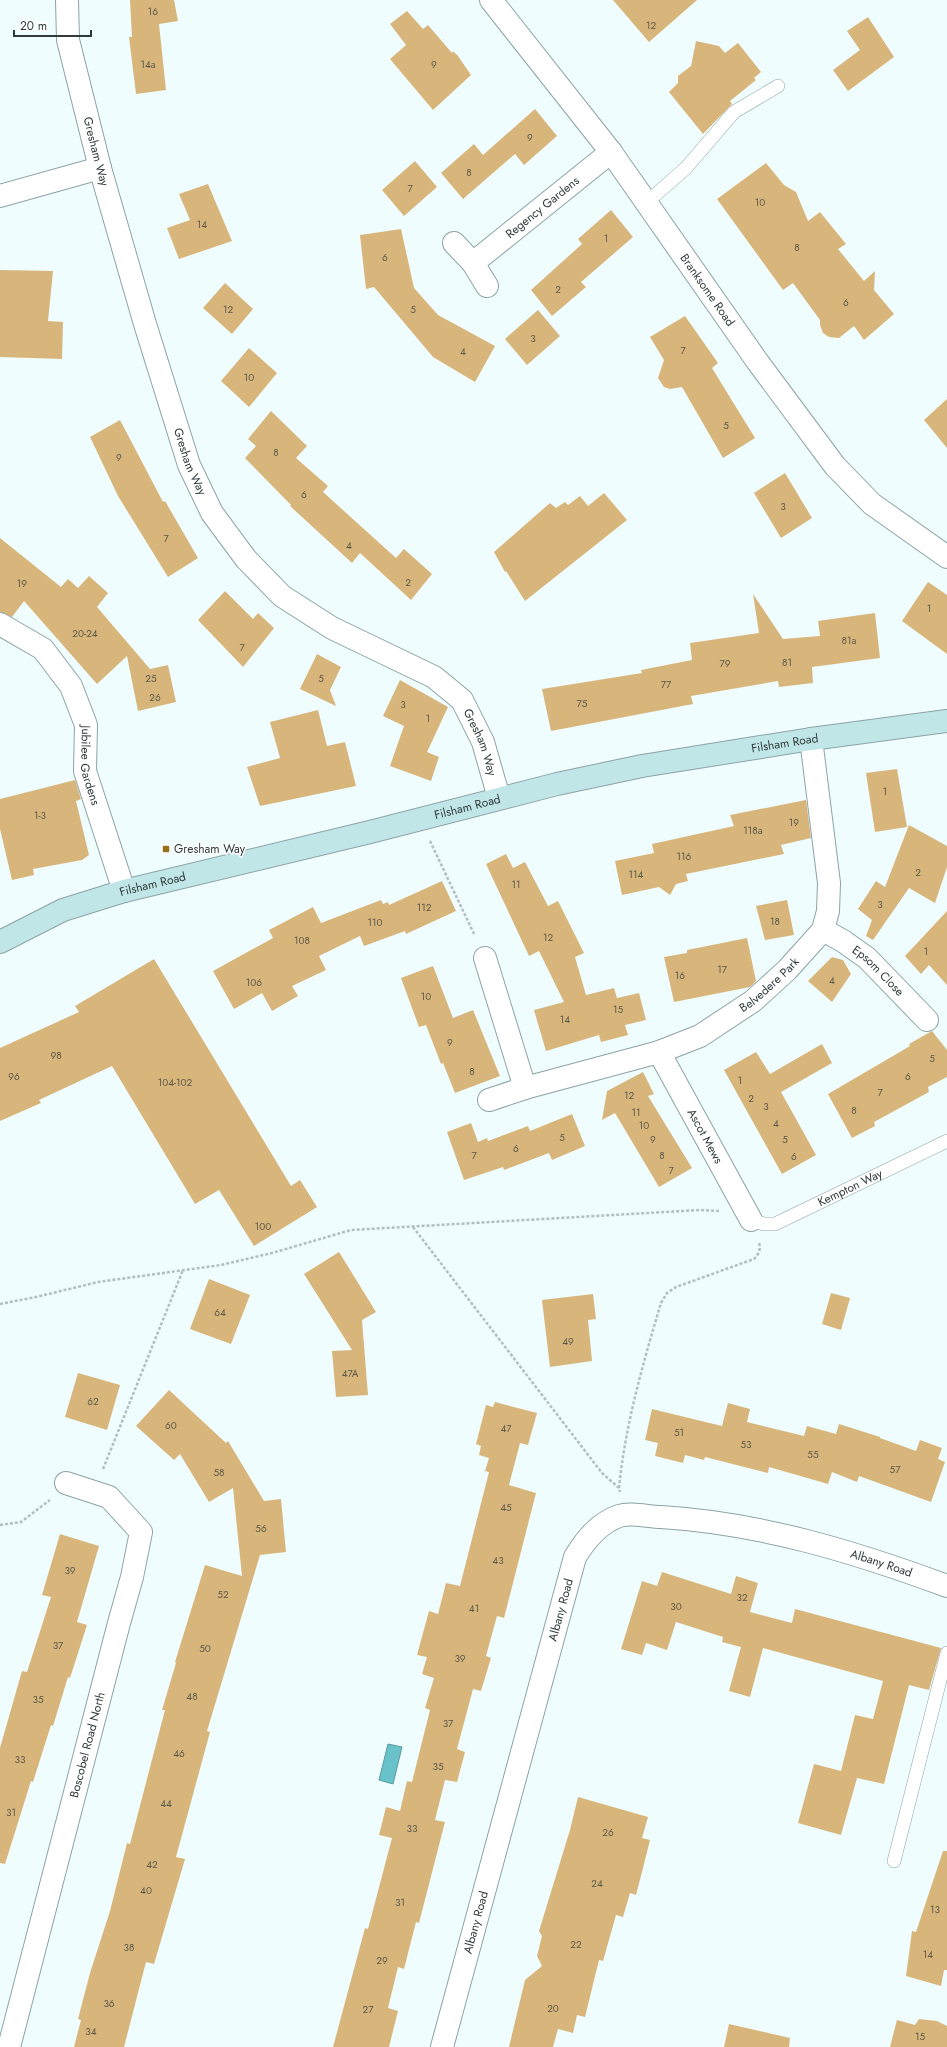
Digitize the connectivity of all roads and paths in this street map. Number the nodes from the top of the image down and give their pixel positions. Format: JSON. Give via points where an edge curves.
{"nodes":[{"id":1,"x":67,"y":0,"type":"edge"},
{"id":2,"x":491,"y":0,"type":"edge"},
{"id":3,"x":778,"y":86,"type":"dead end"},
{"id":4,"x":611,"y":152,"type":"junction"},
{"id":5,"x":100,"y":168,"type":"junction"},
{"id":6,"x":0,"y":196,"type":"edge"},
{"id":7,"x":646,"y":203,"type":"junction"},
{"id":8,"x":454,"y":243,"type":"dead end"},
{"id":9,"x":473,"y":263,"type":"junction"},
{"id":10,"x":487,"y":286,"type":"dead end"},
{"id":11,"x":947,"y":557,"type":"edge"},
{"id":12,"x":0,"y":624,"type":"edge"},
{"id":13,"x":947,"y":721,"type":"edge"},
{"id":14,"x":811,"y":739,"type":"junction"},
{"id":15,"x":499,"y":798,"type":"junction"},
{"id":16,"x":420,"y":819,"type":"junction"},
{"id":17,"x":124,"y":891,"type":"junction"},
{"id":18,"x":823,"y":930,"type":"junction"},
{"id":19,"x":0,"y":942,"type":"edge"},
{"id":20,"x":485,"y":958,"type":"joint"},
{"id":21,"x":927,"y":1020,"type":"dead end"},
{"id":22,"x":659,"y":1052,"type":"junction"},
{"id":23,"x":525,"y":1088,"type":"junction"},
{"id":24,"x":488,"y":1100,"type":"dead end"},
{"id":25,"x":947,"y":1141,"type":"edge"},
{"id":26,"x":749,"y":1218,"type":"junction"},
{"id":27,"x":412,"y":1226,"type":"junction"},
{"id":28,"x":184,"y":1270,"type":"junction"},
{"id":29,"x":0,"y":1304,"type":"edge"},
{"id":30,"x":69,"y":1484,"type":"joint"},
{"id":31,"x":618,"y":1488,"type":"junction"},
{"id":32,"x":94,"y":1492,"type":"junction"},
{"id":33,"x":627,"y":1515,"type":"junction"},
{"id":34,"x":0,"y":1525,"type":"edge"},
{"id":35,"x":947,"y":1586,"type":"edge"},
{"id":36,"x":947,"y":1653,"type":"edge"},
{"id":37,"x":894,"y":1861,"type":"dead end"},
{"id":38,"x":9,"y":2047,"type":"edge"},
{"id":39,"x":442,"y":2047,"type":"edge"}],
"edges":[{"from":1,"to":5,"type":"street","name":"Gresham Way","via":[[68,40]]},
{"from":2,"to":4,"type":"street","name":"Branksome Road"},
{"from":3,"to":7,"type":"lane","via":[[734,112],[686,168]]},
{"from":4,"to":7,"type":"street","name":"Branksome Road"},
{"from":4,"to":9,"type":"street","name":"Regency Gardens"},
{"from":5,"to":6,"type":"street"},
{"from":5,"to":15,"type":"street","name":"Gresham Way","via":[[189,465],[212,513],[246,559],[282,596],[332,628],[434,677],[462,700],[483,742]]},
{"from":7,"to":11,"type":"street","name":"Branksome Road","via":[[802,424],[835,466],[872,504]]},
{"from":8,"to":9,"type":"street"},
{"from":9,"to":10,"type":"street"},
{"from":12,"to":17,"type":"street","name":"Jubilee Gardens","via":[[42,649],[71,686],[86,725],[85,771]]},
{"from":13,"to":14,"type":"street","name":"Filsham Road"},
{"from":14,"to":15,"type":"street","name":"Filsham Road","via":[[642,766]]},
{"from":14,"to":18,"type":"street","name":"Belvedere Park","via":[[829,883],[828,911]]},
{"from":15,"to":16,"type":"street","name":"Filsham Road"},
{"from":16,"to":17,"type":"street","name":"Filsham Road"},
{"from":16,"to":20,"type":"path"},
{"from":17,"to":19,"type":"street","name":"Filsham Road","via":[[63,910]]},
{"from":18,"to":21,"type":"street","name":"Epsom Close","via":[[867,958]]},
{"from":18,"to":22,"type":"street","name":"Belvedere Park","via":[[787,970],[753,1001],[700,1036]]},
{"from":20,"to":23,"type":"street"},
{"from":22,"to":23,"type":"street","name":"Belvedere Park"},
{"from":22,"to":26,"type":"street","name":"Ascot Mews"},
{"from":23,"to":24,"type":"street","name":"Belvedere Park"},
{"from":25,"to":26,"type":"lane","name":"Kempton Way","via":[[775,1224],[764,1224]]},
{"from":26,"to":27,"type":"path","via":[[700,1210]]},
{"from":26,"to":31,"type":"path","via":[[760,1247],[758,1255],[676,1287],[667,1293],[661,1303],[632,1415]]},
{"from":27,"to":28,"type":"path","via":[[351,1230],[243,1260]]},
{"from":27,"to":31,"type":"path","via":[[602,1473]]},
{"from":28,"to":29,"type":"path","via":[[98,1282],[36,1298]]},
{"from":28,"to":32,"type":"path"},
{"from":30,"to":32,"type":"street","name":"Boscobel Road North"},
{"from":30,"to":34,"type":"path","via":[[21,1522]]},
{"from":31,"to":33,"type":"path"},
{"from":32,"to":38,"type":"street","name":"Boscobel Road North","via":[[109,1497],[141,1532],[132,1578],[118,1623]]},
{"from":33,"to":35,"type":"street","name":"Albany Road","via":[[678,1518],[779,1533],[889,1565]]},
{"from":33,"to":39,"type":"street","name":"Albany Road","via":[[603,1524],[587,1538],[575,1556]]},
{"from":36,"to":37,"type":"lane"}]}
